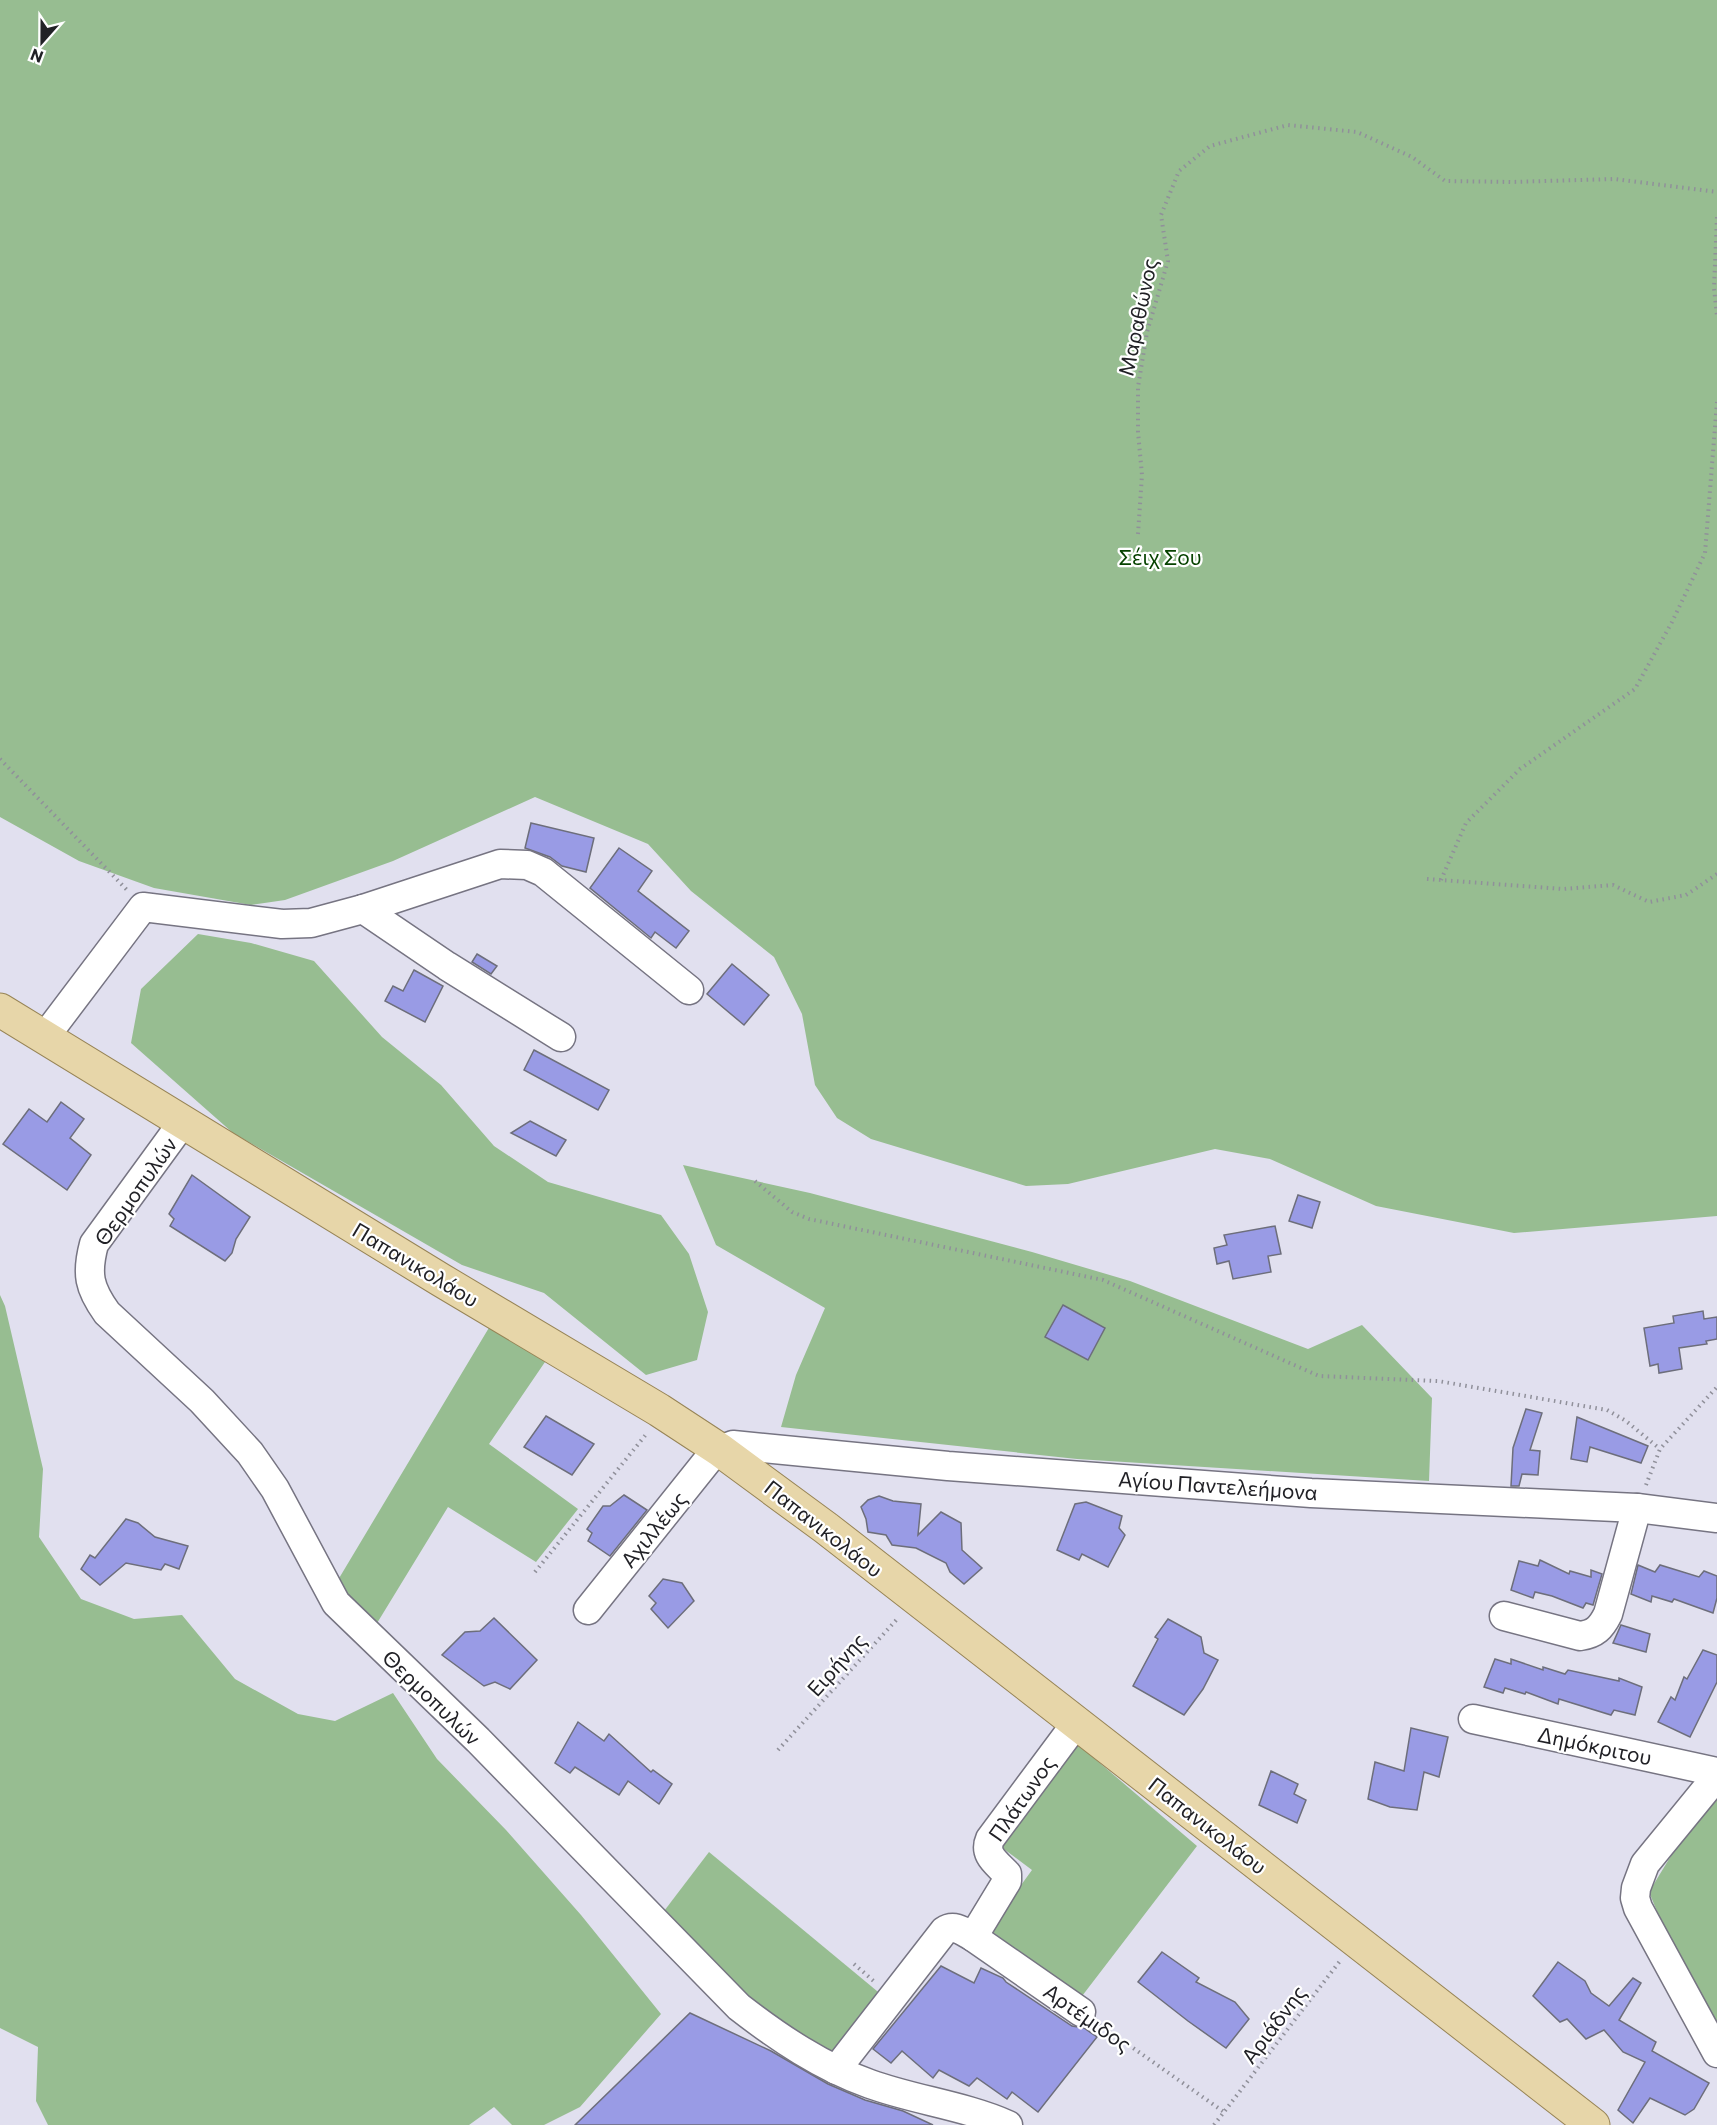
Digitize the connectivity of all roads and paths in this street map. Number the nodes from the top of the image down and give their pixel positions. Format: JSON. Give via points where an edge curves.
{"nodes":[{"id":1,"x":1717,"y":192,"type":"edge"},
{"id":2,"x":1717,"y":217,"type":"edge"},
{"id":3,"x":1717,"y":316,"type":"edge"},
{"id":4,"x":1717,"y":402,"type":"edge"},
{"id":5,"x":1138,"y":534,"type":"dead end"},
{"id":6,"x":0,"y":759,"type":"edge"},
{"id":7,"x":1717,"y":874,"type":"edge"},
{"id":8,"x":1427,"y":879,"type":"dead end"},
{"id":9,"x":1441,"y":880,"type":"junction"},
{"id":10,"x":143,"y":907,"type":"junction"},
{"id":11,"x":363,"y":909,"type":"junction"},
{"id":12,"x":689,"y":990,"type":"dead end"},
{"id":13,"x":0,"y":1010,"type":"edge"},
{"id":14,"x":561,"y":1037,"type":"dead end"},
{"id":15,"x":44,"y":1038,"type":"junction"},
{"id":16,"x":183,"y":1122,"type":"junction"},
{"id":17,"x":755,"y":1181,"type":"dead end"},
{"id":18,"x":1717,"y":1387,"type":"edge"},
{"id":19,"x":664,"y":1412,"type":"junction"},
{"id":20,"x":1660,"y":1449,"type":"junction"},
{"id":21,"x":720,"y":1450,"type":"junction"},
{"id":22,"x":1636,"y":1508,"type":"junction"},
{"id":23,"x":1717,"y":1518,"type":"edge"},
{"id":24,"x":535,"y":1572,"type":"dead end"},
{"id":25,"x":916,"y":1599,"type":"junction"},
{"id":26,"x":588,"y":1610,"type":"dead end"},
{"id":27,"x":1504,"y":1616,"type":"dead end"},
{"id":28,"x":1473,"y":1719,"type":"dead end"},
{"id":29,"x":1077,"y":1722,"type":"junction"},
{"id":30,"x":778,"y":1750,"type":"dead end"},
{"id":31,"x":1717,"y":1774,"type":"edge"},
{"id":32,"x":961,"y":1932,"type":"junction"},
{"id":33,"x":1356,"y":1941,"type":"junction"},
{"id":34,"x":1081,"y":2012,"type":"joint"},
{"id":35,"x":1717,"y":2053,"type":"edge"},
{"id":36,"x":836,"y":2070,"type":"junction"},
{"id":37,"x":1224,"y":2112,"type":"junction"},
{"id":38,"x":1008,"y":2125,"type":"edge"},
{"id":39,"x":1214,"y":2125,"type":"edge"},
{"id":40,"x":1593,"y":2125,"type":"edge"}],
"edges":[{"from":1,"to":5,"type":"path","name":"Μαραθώνος","via":[[1615,178],[1445,181],[1412,158],[1357,132],[1288,125],[1210,146],[1179,171],[1161,215],[1168,261],[1147,332],[1138,387],[1142,475]]},
{"from":2,"to":3,"type":"path"},
{"from":4,"to":9,"type":"path","via":[[1705,553],[1635,689],[1520,769],[1466,823]]},
{"from":6,"to":10,"type":"path"},
{"from":7,"to":9,"type":"path","via":[[1686,896],[1649,902],[1613,885],[1563,888]]},
{"from":8,"to":9,"type":"path"},
{"from":10,"to":11,"type":"street","via":[[282,924],[311,923]]},
{"from":10,"to":15,"type":"street"},
{"from":11,"to":12,"type":"street","via":[[500,864],[527,865],[543,872]]},
{"from":11,"to":14,"type":"street"},
{"from":13,"to":15,"type":"main road","name":"Παπανικολάου"},
{"from":15,"to":16,"type":"main road","name":"Παπανικολάου"},
{"from":16,"to":19,"type":"main road","name":"Παπανικολάου"},
{"from":16,"to":36,"type":"street","name":"Θερμοπυλών","via":[[94,1244],[89,1278],[96,1297],[250,1453],[275,1489],[336,1603],[478,1740],[739,2007],[777,2037]]},
{"from":17,"to":20,"type":"path","via":[[792,1212],[809,1219],[1102,1280],[1319,1376],[1438,1381],[1607,1410]]},
{"from":18,"to":20,"type":"path"},
{"from":19,"to":21,"type":"main road","name":"Παπανικολάου"},
{"from":19,"to":24,"type":"path"},
{"from":20,"to":22,"type":"path"},
{"from":21,"to":22,"type":"street","name":"Αγίου Παντελεήμονα","via":[[740,1444],[948,1466],[1288,1491]]},
{"from":21,"to":25,"type":"main road","name":"Παπανικολάου"},
{"from":21,"to":26,"type":"street","name":"Αχιλλέως"},
{"from":22,"to":23,"type":"street","name":"Αγίου Παντελεήμονα"},
{"from":22,"to":27,"type":"street","via":[[1608,1614],[1592,1635],[1580,1636]]},
{"from":25,"to":29,"type":"main road","name":"Παπανικολάου"},
{"from":25,"to":30,"type":"path","name":"Ειρήνης"},
{"from":28,"to":31,"type":"street","name":"Δημόκριτου"},
{"from":29,"to":32,"type":"street","name":"Πλάτωνος","via":[[990,1839],[989,1856],[1007,1874],[1007,1881]]},
{"from":29,"to":33,"type":"main road","name":"Παπανικολάου"},
{"from":31,"to":35,"type":"street","via":[[1645,1864],[1635,1898]]},
{"from":32,"to":34,"type":"street","name":"Αρτέμιδος"},
{"from":32,"to":36,"type":"street","name":"Πλάτωνος","via":[[944,1931]]},
{"from":33,"to":37,"type":"path","name":"Αριάδνης"},
{"from":33,"to":40,"type":"main road","name":"Παπανικολάου"},
{"from":34,"to":37,"type":"path","name":"Αρτέμιδος"},
{"from":36,"to":38,"type":"street","name":"Θερμοπυλών"},
{"from":37,"to":39,"type":"path","name":"Αριάδνης"}]}
